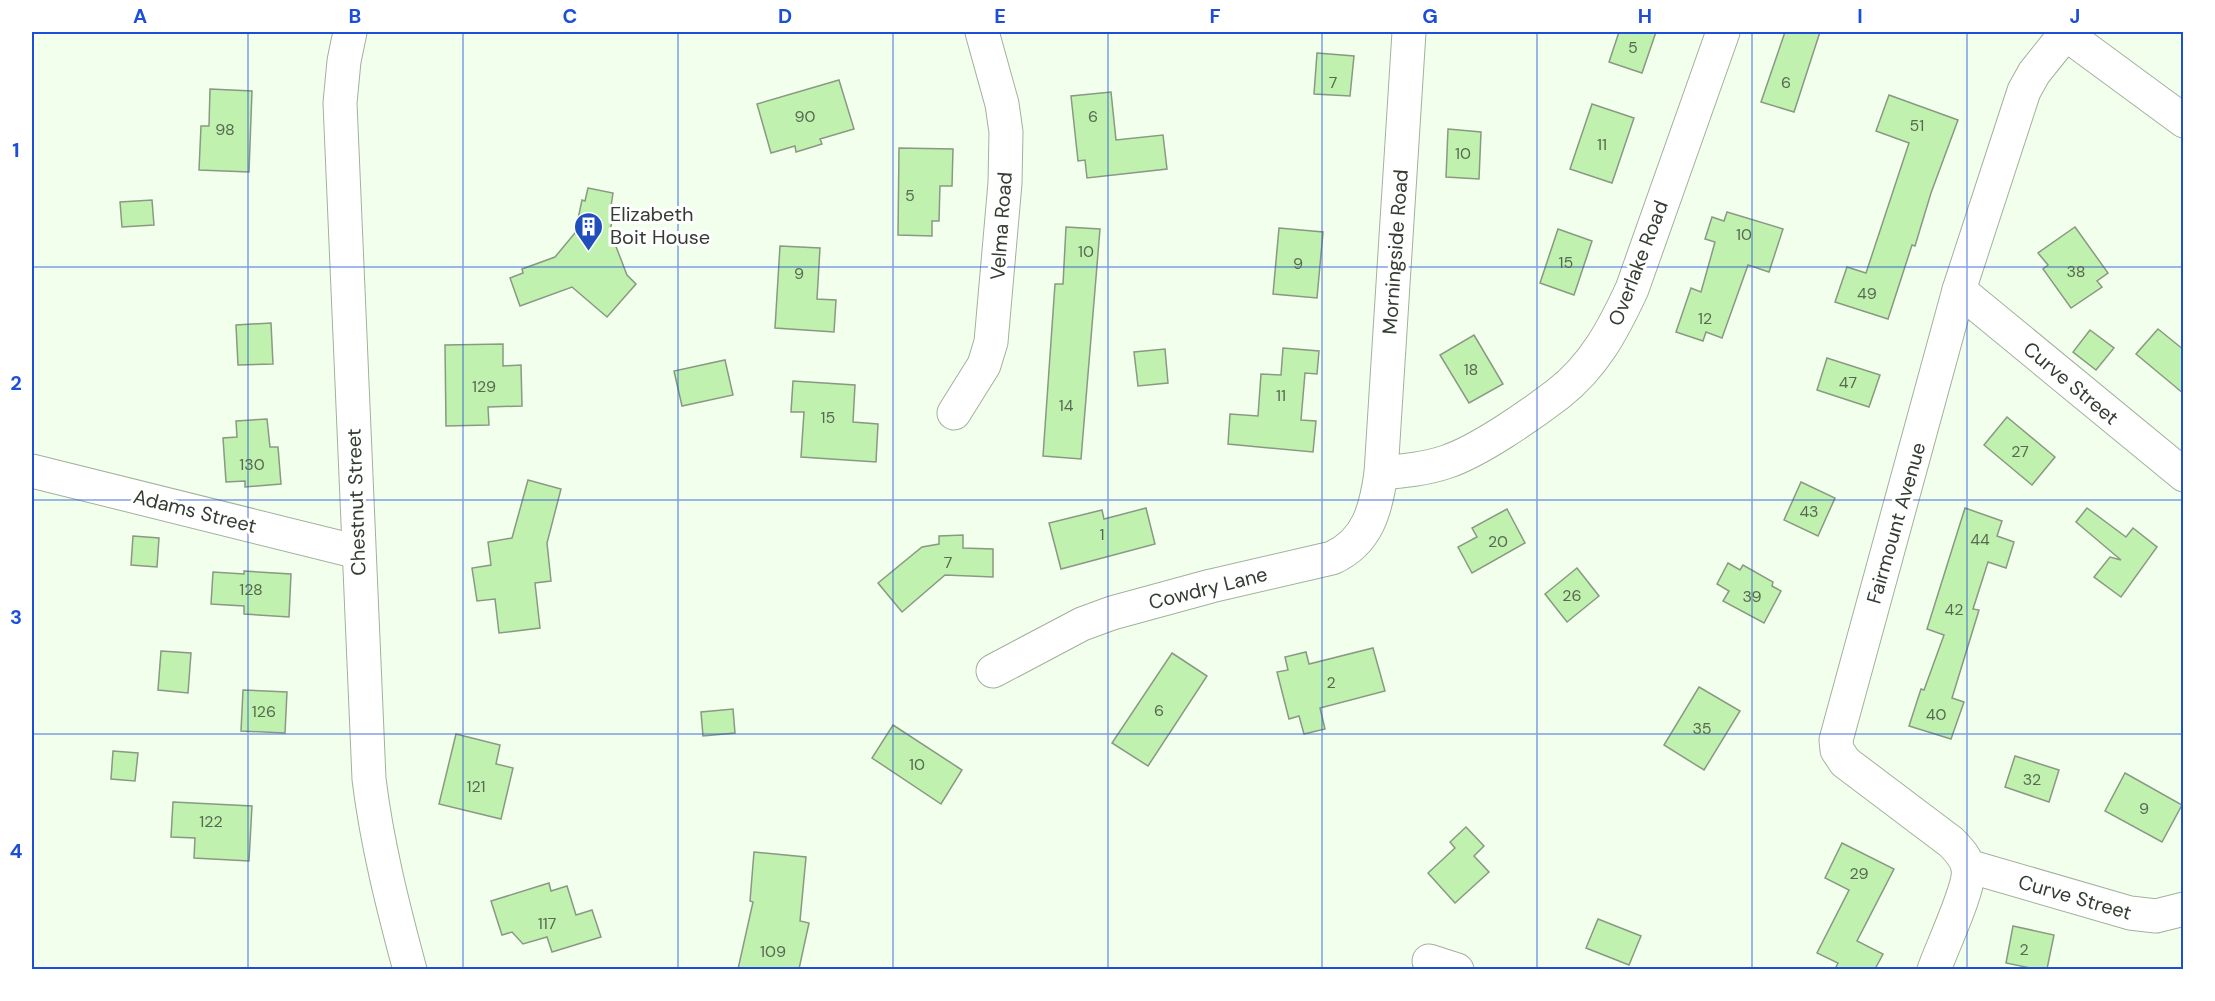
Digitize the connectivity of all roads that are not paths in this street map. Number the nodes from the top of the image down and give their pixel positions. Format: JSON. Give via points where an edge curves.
{"nodes":[{"id":1,"x":350,"y":32,"type":"edge"},
{"id":2,"x":982,"y":32,"type":"edge"},
{"id":3,"x":1409,"y":32,"type":"edge"},
{"id":4,"x":1723,"y":32,"type":"edge"},
{"id":5,"x":2064,"y":32,"type":"edge"},
{"id":6,"x":2184,"y":121,"type":"edge"},
{"id":7,"x":1959,"y":290,"type":"junction"},
{"id":8,"x":954,"y":413,"type":"dead end"},
{"id":9,"x":32,"y":471,"type":"edge"},
{"id":10,"x":1381,"y":473,"type":"junction"},
{"id":11,"x":2184,"y":475,"type":"edge"},
{"id":12,"x":358,"y":552,"type":"junction"},
{"id":13,"x":993,"y":671,"type":"dead end"},
{"id":14,"x":1968,"y":866,"type":"junction"},
{"id":15,"x":2184,"y":909,"type":"edge"},
{"id":16,"x":410,"y":969,"type":"edge"},
{"id":17,"x":1934,"y":969,"type":"edge"}],
"edges":[{"from":1,"to":12,"type":"street","name":"Chestnut Street","via":[[340,103]]},
{"from":2,"to":8,"type":"street","name":"Velma Road","via":[[1002,104],[1005,183],[991,342],[984,365]]},
{"from":3,"to":10,"type":"street","name":"Morningside Road"},
{"from":4,"to":10,"type":"street","name":"Overlake Road","via":[[1632,289],[1597,355],[1570,385],[1474,449],[1424,468]]},
{"from":5,"to":6,"type":"street"},
{"from":5,"to":7,"type":"street","name":"Fairmount Avenue","via":[[2024,91]]},
{"from":7,"to":11,"type":"street","name":"Curve Street"},
{"from":7,"to":14,"type":"street","name":"Fairmount Avenue","via":[[1836,740],[1845,762],[1951,842]]},
{"from":9,"to":12,"type":"street","name":"Adams Street"},
{"from":10,"to":13,"type":"street","name":"Cowdry Lane","via":[[1375,507],[1354,545],[1345,553],[1112,613],[1073,628]]},
{"from":12,"to":16,"type":"street","name":"Chestnut Street","via":[[373,812]]},
{"from":14,"to":15,"type":"street","name":"Curve Street","via":[[2143,916]]},
{"from":14,"to":17,"type":"street","via":[[1967,885]]}]}
